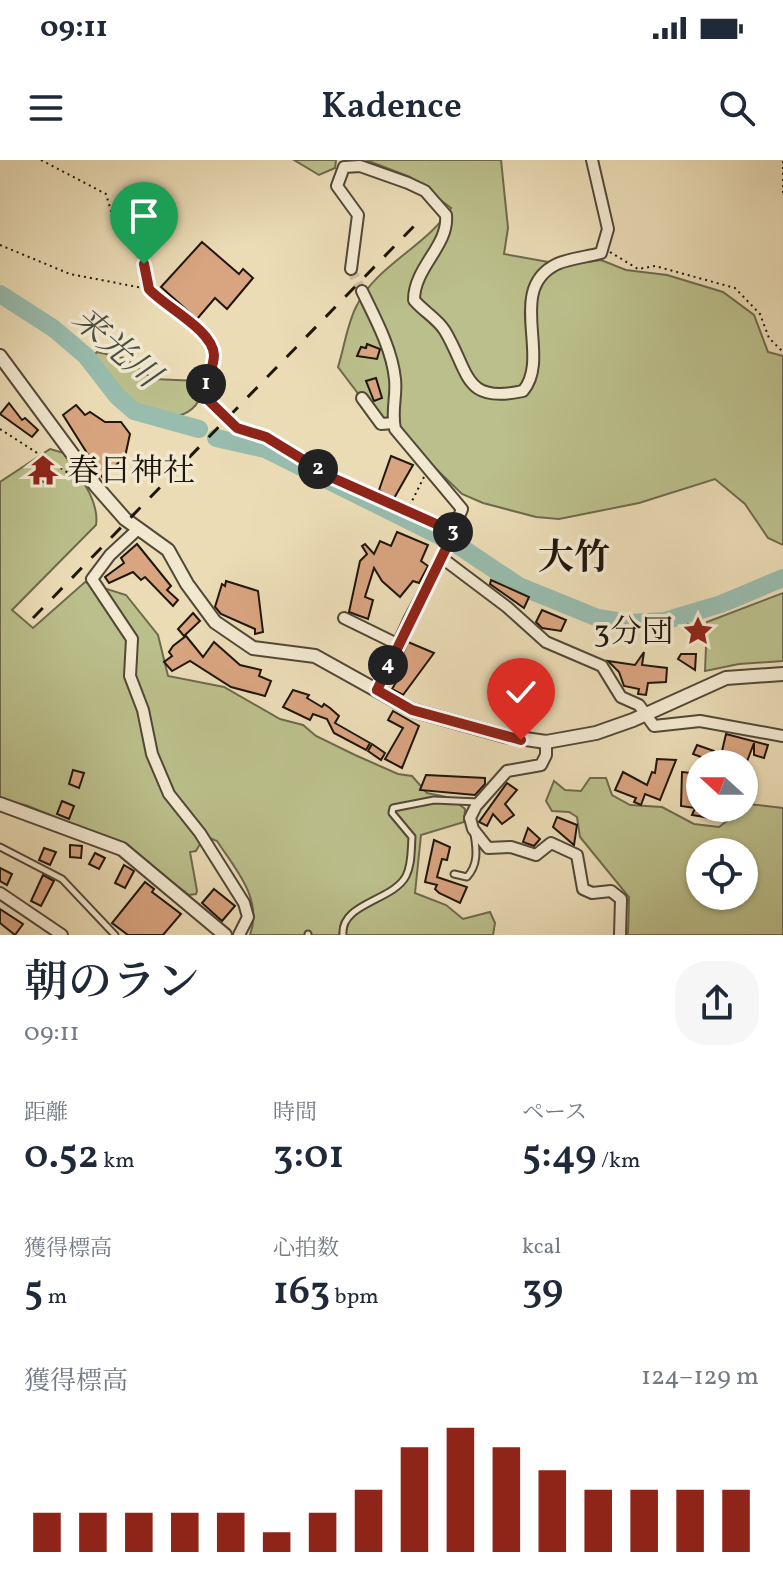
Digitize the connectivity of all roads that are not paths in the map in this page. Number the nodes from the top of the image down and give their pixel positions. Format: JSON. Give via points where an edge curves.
{"nodes":[{"id":1,"x":592,"y":160,"type":"edge"},
{"id":2,"x":351,"y":269,"type":"tunnel mouth"},
{"id":3,"x":362,"y":291,"type":"tunnel mouth"},
{"id":4,"x":0,"y":356,"type":"edge"},
{"id":5,"x":362,"y":398,"type":"dead end"},
{"id":6,"x":394,"y":423,"type":"junction"},
{"id":7,"x":138,"y":529,"type":"junction"},
{"id":8,"x":443,"y":556,"type":"junction"},
{"id":9,"x":344,"y":618,"type":"dead end"},
{"id":10,"x":397,"y":644,"type":"junction"},
{"id":11,"x":783,"y":674,"type":"edge"},
{"id":12,"x":377,"y":690,"type":"junction"},
{"id":13,"x":646,"y":714,"type":"junction"},
{"id":14,"x":783,"y":736,"type":"edge"},
{"id":15,"x":546,"y":742,"type":"junction"},
{"id":16,"x":479,"y":802,"type":"junction"},
{"id":17,"x":0,"y":804,"type":"edge"},
{"id":18,"x":473,"y":829,"type":"junction"},
{"id":19,"x":0,"y":847,"type":"edge"},
{"id":20,"x":454,"y":874,"type":"dead end"},
{"id":21,"x":0,"y":893,"type":"edge"},
{"id":22,"x":62,"y":935,"type":"edge"},
{"id":23,"x":115,"y":935,"type":"edge"},
{"id":24,"x":225,"y":935,"type":"edge"},
{"id":25,"x":239,"y":935,"type":"edge"},
{"id":26,"x":343,"y":935,"type":"edge"},
{"id":27,"x":620,"y":935,"type":"edge"}],
"edges":[{"from":1,"to":2,"type":"street","via":[[608,229],[604,248],[554,265],[542,276],[530,309],[529,383],[523,391],[490,396],[474,385],[444,328],[414,300],[418,278],[447,222],[425,191],[360,166],[344,167],[337,186],[358,215]]},
{"from":3,"to":6,"type":"street","via":[[395,380]]},
{"from":4,"to":7,"type":"street","via":[[96,486]]},
{"from":5,"to":6,"type":"street","via":[[381,424]]},
{"from":6,"to":8,"type":"street","via":[[461,505]]},
{"from":7,"to":12,"type":"street","via":[[168,550],[193,593],[229,634],[253,648],[315,656]]},
{"from":7,"to":25,"type":"street","via":[[92,579],[132,639],[130,676],[169,794],[244,903],[248,917]]},
{"from":8,"to":10,"type":"street"},
{"from":8,"to":13,"type":"street","via":[[546,642],[602,666],[618,694]]},
{"from":9,"to":10,"type":"street"},
{"from":10,"to":12,"type":"street"},
{"from":11,"to":13,"type":"street","via":[[726,678]]},
{"from":12,"to":15,"type":"street","via":[[412,710]]},
{"from":13,"to":14,"type":"street","via":[[649,722],[661,727],[700,721]]},
{"from":13,"to":15,"type":"street","via":[[596,733]]},
{"from":15,"to":16,"type":"street","via":[[541,765],[507,771]]},
{"from":16,"to":18,"type":"street","via":[[470,818]]},
{"from":16,"to":26,"type":"lane","via":[[434,800],[393,808],[412,837],[405,879],[353,912],[342,925]]},
{"from":17,"to":24,"type":"street","via":[[122,849]]},
{"from":18,"to":20,"type":"lane","via":[[473,870],[467,877]]},
{"from":18,"to":27,"type":"street","via":[[488,848],[511,847],[536,855],[551,843],[577,855],[583,889],[611,891],[621,899]]},
{"from":19,"to":23,"type":"lane","via":[[62,879]]},
{"from":21,"to":22,"type":"street"}]}
